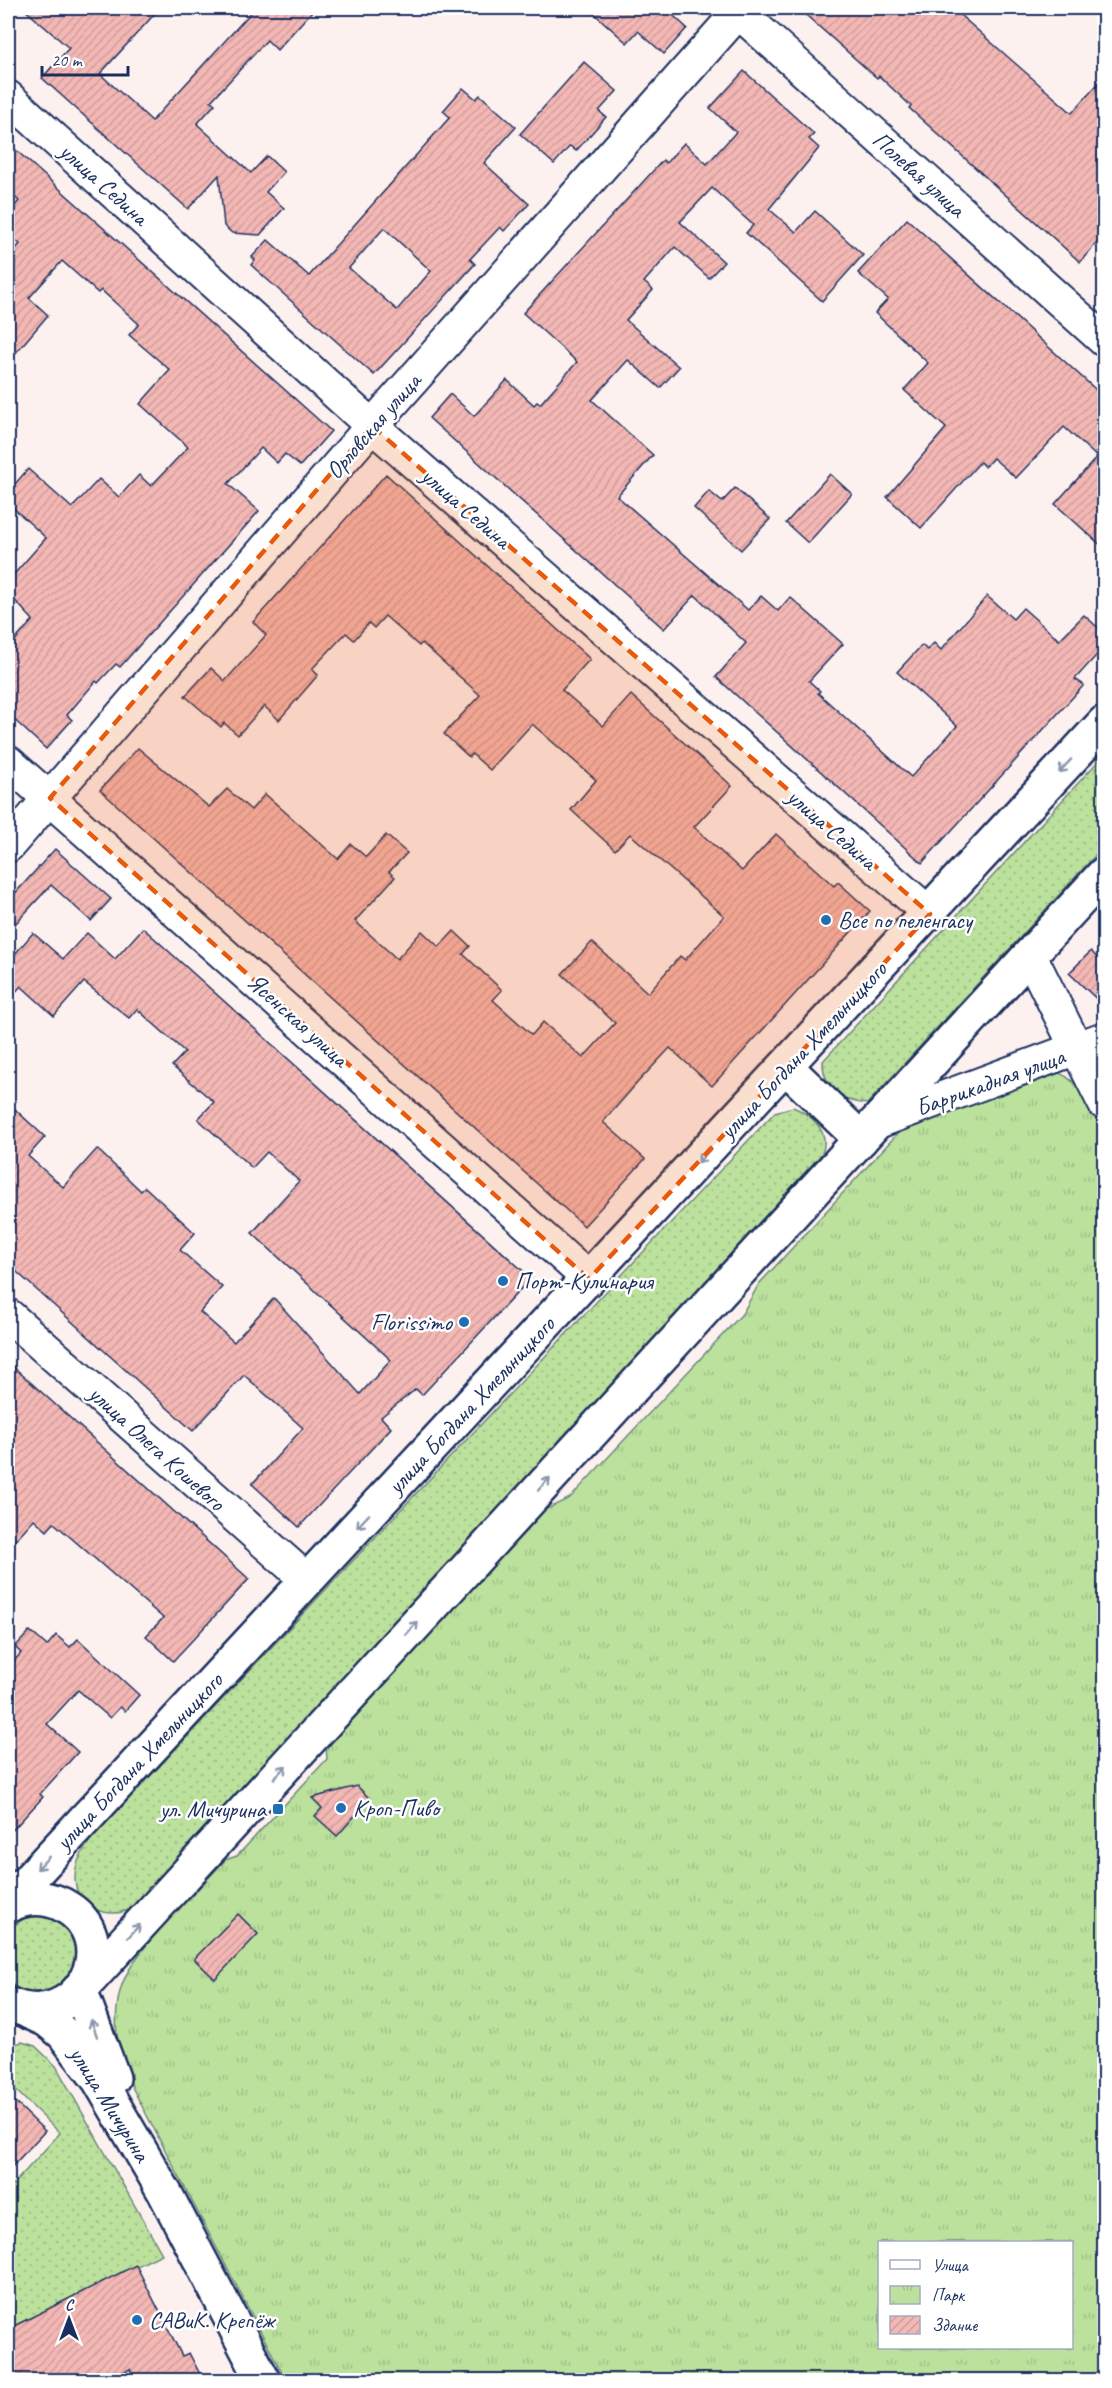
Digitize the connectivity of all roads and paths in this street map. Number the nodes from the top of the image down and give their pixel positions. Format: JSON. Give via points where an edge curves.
{"nodes":[{"id":1,"x":738,"y":9,"type":"edge"},
{"id":2,"x":8,"y":98,"type":"edge"},
{"id":3,"x":1104,"y":340,"type":"edge"},
{"id":4,"x":372,"y":426,"type":"junction"},
{"id":5,"x":1104,"y":723,"type":"edge"},
{"id":6,"x":8,"y":762,"type":"edge"},
{"id":7,"x":50,"y":798,"type":"junction"},
{"id":8,"x":8,"y":846,"type":"edge"},
{"id":9,"x":1104,"y":874,"type":"edge"},
{"id":10,"x":930,"y":914,"type":"junction"},
{"id":11,"x":1030,"y":955,"type":"junction"},
{"id":12,"x":1091,"y":1044,"type":"edge"},
{"id":13,"x":787,"y":1068,"type":"junction"},
{"id":14,"x":1104,"y":1103,"type":"edge"},
{"id":15,"x":868,"y":1131,"type":"junction"},
{"id":16,"x":589,"y":1279,"type":"junction"},
{"id":17,"x":8,"y":1316,"type":"edge"},
{"id":18,"x":307,"y":1580,"type":"junction"},
{"id":19,"x":10,"y":1895,"type":"edge"},
{"id":20,"x":80,"y":1989,"type":"junction"},
{"id":21,"x":15,"y":2011,"type":"edge"},
{"id":22,"x":157,"y":2179,"type":"junction"},
{"id":23,"x":263,"y":2380,"type":"edge"}],
"edges":[{"from":1,"to":3,"type":"street","name":"Полевая улица"},
{"from":1,"to":4,"type":"street","name":"Орловская улица"},
{"from":2,"to":4,"type":"street","name":"улица Седина"},
{"from":4,"to":7,"type":"street","name":"Орловская улица"},
{"from":4,"to":10,"type":"street","name":"улица Седина"},
{"from":5,"to":10,"type":"main road","name":"улица Богдана Хмельницкого","one_way":true},
{"from":6,"to":7,"type":"street","name":"Ясенская улица"},
{"from":7,"to":8,"type":"street","name":"Орловская улица"},
{"from":7,"to":16,"type":"street","name":"Ясенская улица"},
{"from":9,"to":11,"type":"main road"},
{"from":10,"to":13,"type":"main road","name":"улица Богдана Хмельницкого"},
{"from":11,"to":12,"type":"street"},
{"from":11,"to":15,"type":"main road"},
{"from":12,"to":14,"type":"street"},
{"from":12,"to":15,"type":"street","name":"Баррикадная улица"},
{"from":13,"to":15,"type":"main road"},
{"from":13,"to":16,"type":"main road","name":"улица Богдана Хмельницкого","one_way":true},
{"from":20,"to":15,"type":"main road","one_way":true},
{"from":16,"to":18,"type":"main road","name":"улица Богдана Хмельницкого","one_way":true},
{"from":17,"to":18,"type":"street","name":"улица Олега Кошевого"},
{"from":18,"to":19,"type":"main road","name":"улица Богдана Хмельницкого","one_way":true},
{"from":19,"to":20,"type":"main road","via":[[46,1899],[79,1918],[89,1935],[93,1954],[90,1973]]},
{"from":20,"to":21,"type":"main road","via":[[57,2007]]},
{"from":22,"to":20,"type":"main road","name":"улица Мичурина","one_way":true},
{"from":21,"to":22,"type":"main road","name":"улица Мичурина","via":[[55,2026],[77,2048]]},
{"from":22,"to":23,"type":"main road","name":"улица Мичурина"}]}
